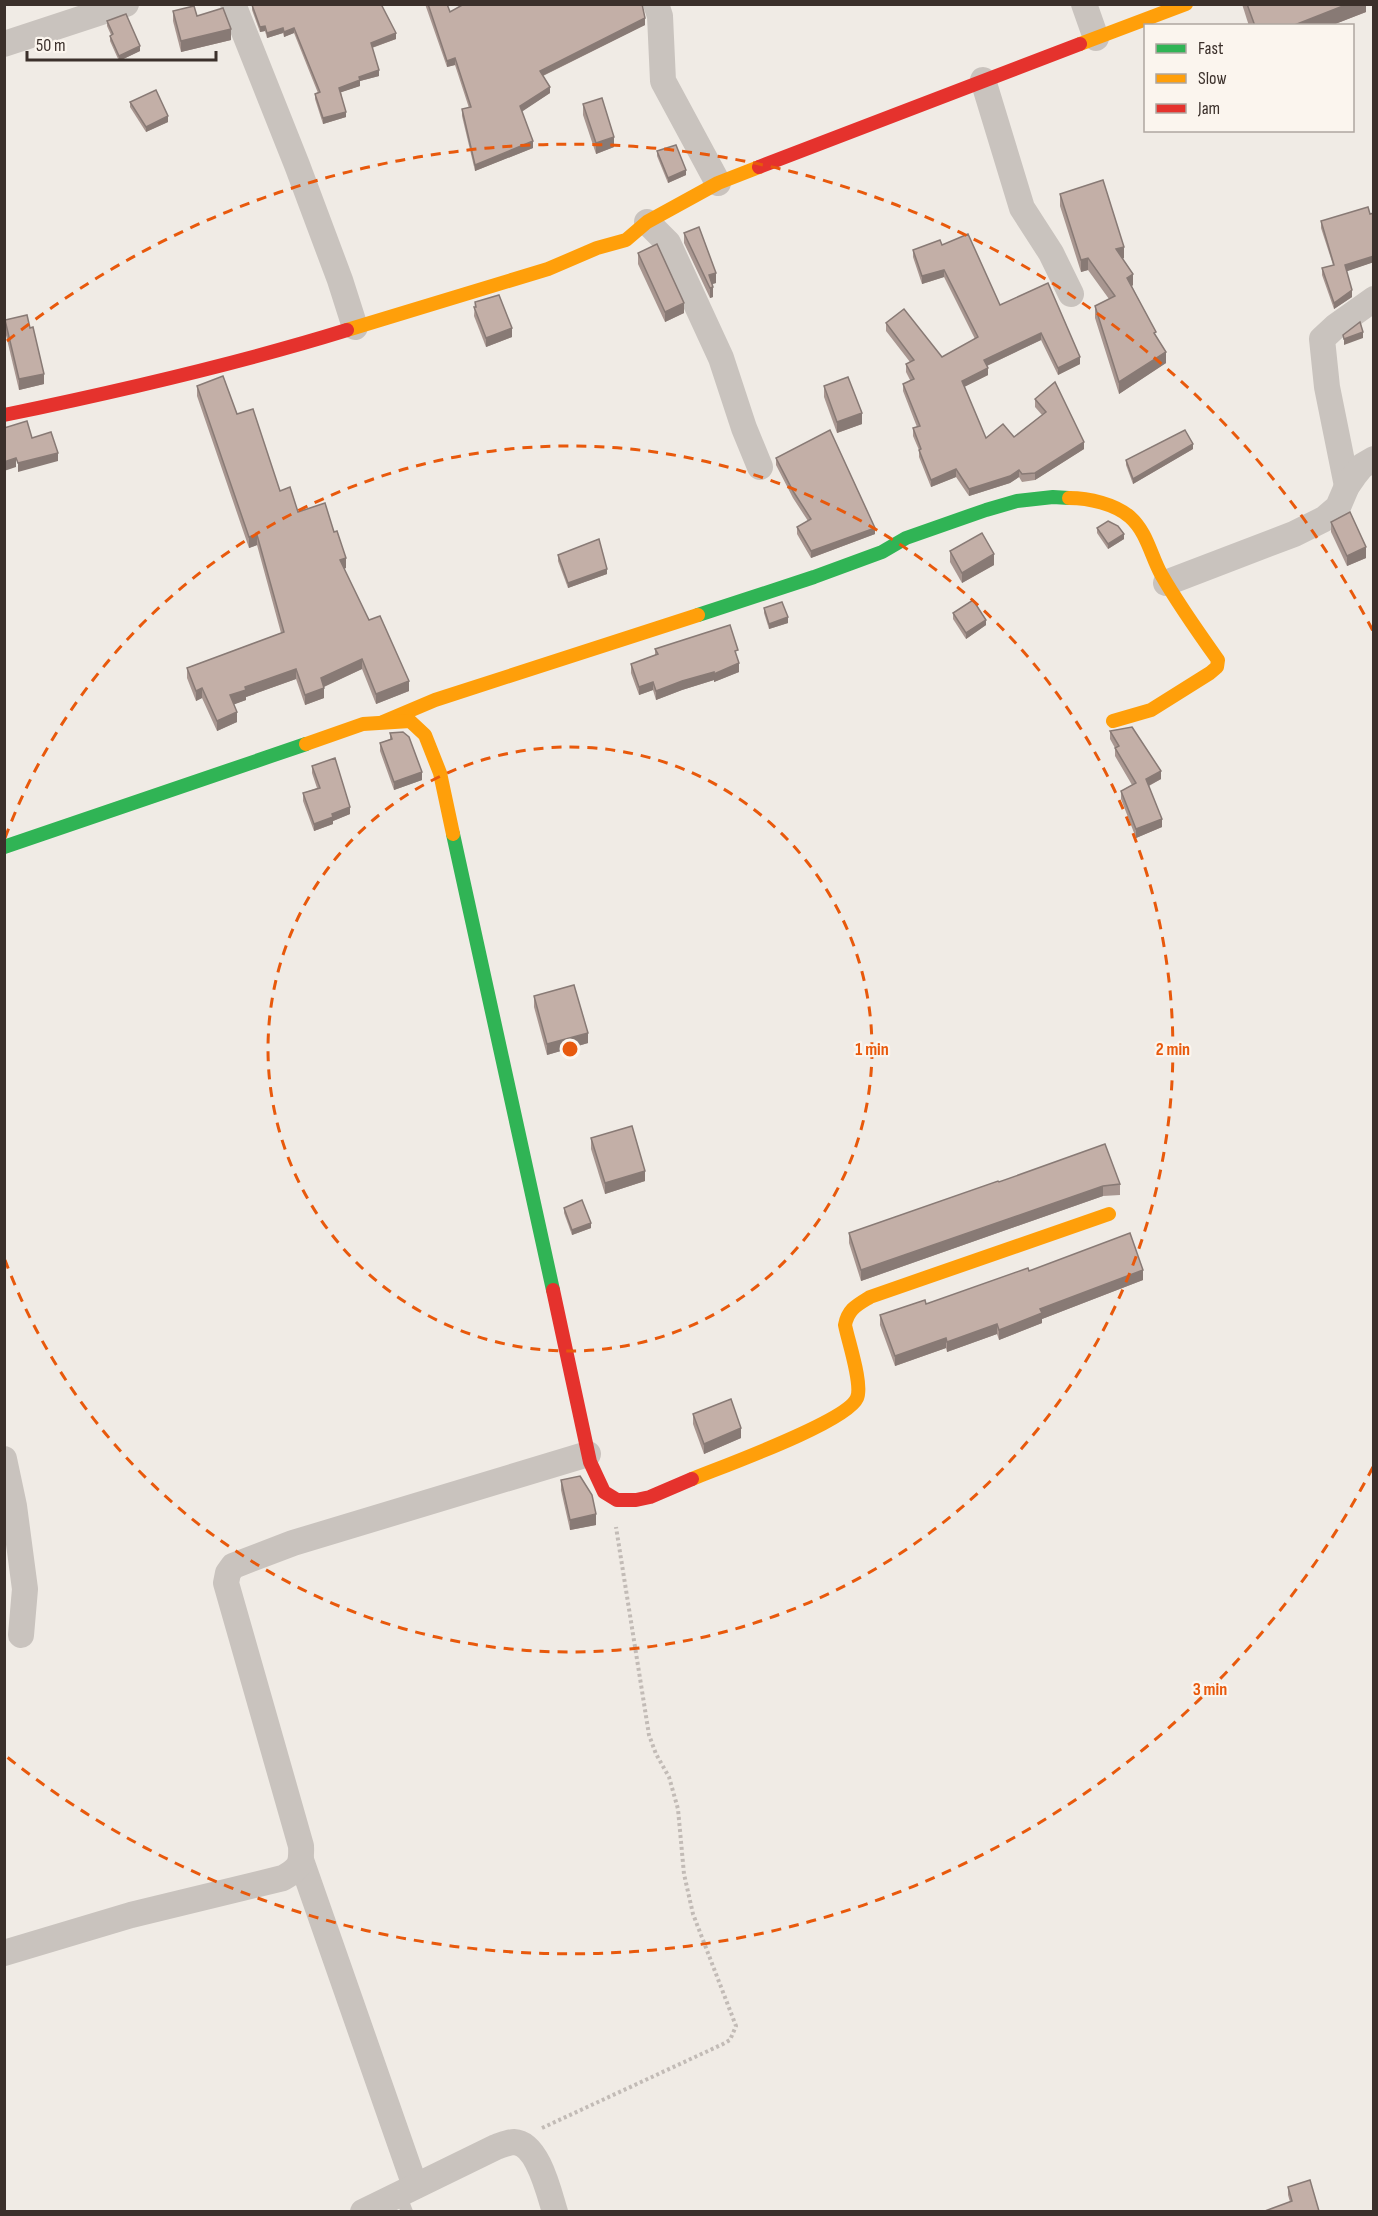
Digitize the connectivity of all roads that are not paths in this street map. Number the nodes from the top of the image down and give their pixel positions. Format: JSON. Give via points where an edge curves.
{"nodes":[{"id":1,"x":126,"y":4,"type":"edge"},
{"id":2,"x":233,"y":4,"type":"edge"},
{"id":3,"x":656,"y":4,"type":"edge"},
{"id":4,"x":1084,"y":4,"type":"edge"},
{"id":5,"x":1186,"y":4,"type":"edge"},
{"id":6,"x":1096,"y":38,"type":"junction"},
{"id":7,"x":4,"y":44,"type":"edge"},
{"id":8,"x":982,"y":80,"type":"junction"},
{"id":9,"x":718,"y":183,"type":"junction"},
{"id":10,"x":647,"y":222,"type":"junction"},
{"id":11,"x":1071,"y":294,"type":"dead end"},
{"id":12,"x":1374,"y":299,"type":"edge"},
{"id":13,"x":355,"y":327,"type":"junction"},
{"id":14,"x":4,"y":415,"type":"edge"},
{"id":15,"x":1374,"y":459,"type":"edge"},
{"id":16,"x":760,"y":467,"type":"dead end"},
{"id":17,"x":1347,"y":486,"type":"junction"},
{"id":18,"x":1166,"y":584,"type":"junction"},
{"id":19,"x":1113,"y":721,"type":"dead end"},
{"id":20,"x":382,"y":723,"type":"junction"},
{"id":21,"x":4,"y":847,"type":"edge"},
{"id":22,"x":1109,"y":1214,"type":"dead end"},
{"id":23,"x":588,"y":1454,"type":"junction"},
{"id":24,"x":4,"y":1459,"type":"edge"},
{"id":25,"x":21,"y":1635,"type":"dead end"},
{"id":26,"x":302,"y":1860,"type":"junction"},
{"id":27,"x":4,"y":1953,"type":"edge"},
{"id":28,"x":407,"y":2197,"type":"edge"},
{"id":29,"x":363,"y":2211,"type":"edge"},
{"id":30,"x":555,"y":2211,"type":"edge"}],
"edges":[{"from":1,"to":7,"type":"street"},
{"from":2,"to":13,"type":"street"},
{"from":3,"to":9,"type":"street","via":[[663,81]]},
{"from":4,"to":6,"type":"street"},
{"from":5,"to":6,"type":"street"},
{"from":6,"to":8,"type":"street"},
{"from":8,"to":9,"type":"street"},
{"from":8,"to":11,"type":"street","via":[[1022,208]]},
{"from":9,"to":10,"type":"street"},
{"from":10,"to":13,"type":"street","via":[[626,240],[548,269]]},
{"from":10,"to":16,"type":"street","via":[[668,243],[721,358]]},
{"from":12,"to":17,"type":"street","via":[[1322,339]]},
{"from":13,"to":14,"type":"street","via":[[131,389]]},
{"from":15,"to":17,"type":"street","via":[[1362,466]]},
{"from":17,"to":18,"type":"street","via":[[1338,507],[1324,519]]},
{"from":18,"to":19,"type":"street","via":[[1218,663],[1210,674],[1151,710]]},
{"from":18,"to":20,"type":"street","via":[[1141,530],[1124,512],[1083,498],[1017,501],[906,538],[882,552],[804,581],[456,693]]},
{"from":20,"to":21,"type":"street","via":[[363,724]]},
{"from":20,"to":23,"type":"street","via":[[410,721],[425,735],[440,773]]},
{"from":22,"to":23,"type":"street","via":[[854,1305],[845,1325],[858,1396],[852,1406],[807,1431],[650,1497],[628,1502],[613,1499],[603,1491]]},
{"from":23,"to":26,"type":"street","via":[[293,1543],[242,1561],[228,1573],[226,1582]]},
{"from":24,"to":25,"type":"street","via":[[25,1588]]},
{"from":26,"to":27,"type":"street","via":[[296,1871],[283,1878],[130,1915]]},
{"from":26,"to":28,"type":"street"},
{"from":28,"to":29,"type":"street"},
{"from":28,"to":30,"type":"street","via":[[512,2142],[529,2148],[535,2157]]}]}
